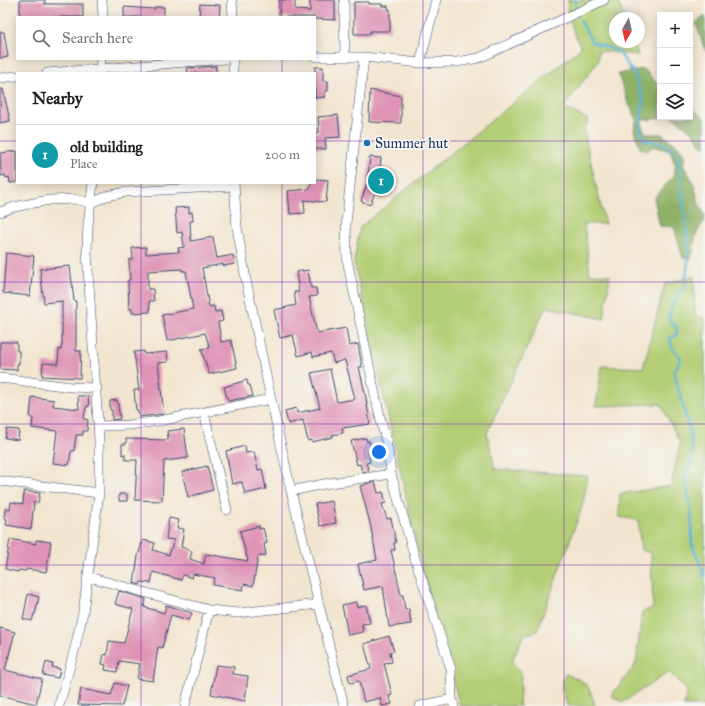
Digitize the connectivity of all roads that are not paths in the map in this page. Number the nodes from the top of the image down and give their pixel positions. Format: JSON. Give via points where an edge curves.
{"nodes":[{"id":1,"x":102,"y":0,"type":"edge"},
{"id":2,"x":232,"y":0,"type":"edge"},
{"id":3,"x":344,"y":0,"type":"edge"},
{"id":4,"x":436,"y":0,"type":"edge"},
{"id":5,"x":604,"y":0,"type":"edge"},
{"id":6,"x":103,"y":16,"type":"edge"},
{"id":7,"x":232,"y":16,"type":"edge"},
{"id":8,"x":316,"y":57,"type":"edge"},
{"id":9,"x":345,"y":57,"type":"junction"},
{"id":10,"x":364,"y":57,"type":"junction"},
{"id":11,"x":210,"y":60,"type":"edge"},
{"id":12,"x":233,"y":60,"type":"edge"},
{"id":13,"x":420,"y":63,"type":"junction"},
{"id":14,"x":101,"y":67,"type":"edge"},
{"id":15,"x":56,"y":72,"type":"edge"},
{"id":16,"x":233,"y":72,"type":"edge"},
{"id":17,"x":16,"y":76,"type":"edge"},
{"id":18,"x":0,"y":78,"type":"edge"},
{"id":19,"x":93,"y":184,"type":"edge"},
{"id":20,"x":234,"y":184,"type":"edge"},
{"id":21,"x":91,"y":203,"type":"junction"},
{"id":22,"x":0,"y":212,"type":"edge"},
{"id":23,"x":0,"y":378,"type":"edge"},
{"id":24,"x":97,"y":388,"type":"junction"},
{"id":25,"x":271,"y":399,"type":"junction"},
{"id":26,"x":204,"y":413,"type":"junction"},
{"id":27,"x":99,"y":426,"type":"junction"},
{"id":28,"x":391,"y":474,"type":"junction"},
{"id":29,"x":0,"y":481,"type":"edge"},
{"id":30,"x":291,"y":491,"type":"junction"},
{"id":31,"x":99,"y":493,"type":"junction"},
{"id":32,"x":227,"y":510,"type":"dead end"},
{"id":33,"x":89,"y":577,"type":"junction"},
{"id":34,"x":319,"y":604,"type":"junction"},
{"id":35,"x":209,"y":610,"type":"junction"},
{"id":36,"x":453,"y":702,"type":"edge"},
{"id":37,"x":59,"y":706,"type":"edge"},
{"id":38,"x":185,"y":706,"type":"edge"},
{"id":39,"x":344,"y":706,"type":"edge"},
{"id":40,"x":420,"y":706,"type":"edge"}],
"edges":[{"from":1,"to":6,"type":"street"},
{"from":2,"to":7,"type":"street"},
{"from":3,"to":9,"type":"street"},
{"from":4,"to":13,"type":"street"},
{"from":5,"to":13,"type":"street","via":[[478,58],[457,62]]},
{"from":8,"to":9,"type":"street"},
{"from":9,"to":10,"type":"street"},
{"from":10,"to":13,"type":"street"},
{"from":10,"to":28,"type":"street","via":[[346,223],[347,259]]},
{"from":11,"to":14,"type":"street"},
{"from":12,"to":16,"type":"street"},
{"from":14,"to":15,"type":"street"},
{"from":17,"to":18,"type":"street"},
{"from":19,"to":21,"type":"street"},
{"from":20,"to":21,"type":"street","via":[[126,192]]},
{"from":20,"to":25,"type":"street","via":[[237,227],[246,280]]},
{"from":21,"to":22,"type":"street","via":[[74,199],[49,200]]},
{"from":21,"to":24,"type":"street","via":[[87,253]]},
{"from":23,"to":24,"type":"street"},
{"from":24,"to":27,"type":"street"},
{"from":25,"to":26,"type":"street"},
{"from":25,"to":30,"type":"street"},
{"from":26,"to":27,"type":"street","via":[[129,426]]},
{"from":26,"to":32,"type":"street"},
{"from":27,"to":31,"type":"street"},
{"from":28,"to":30,"type":"street"},
{"from":28,"to":36,"type":"street","via":[[451,669]]},
{"from":29,"to":31,"type":"street"},
{"from":30,"to":34,"type":"street"},
{"from":31,"to":33,"type":"street"},
{"from":33,"to":35,"type":"street"},
{"from":33,"to":37,"type":"street","via":[[84,612]]},
{"from":34,"to":35,"type":"street","via":[[238,613]]},
{"from":34,"to":39,"type":"street"},
{"from":35,"to":38,"type":"street"},
{"from":36,"to":40,"type":"street"}]}
